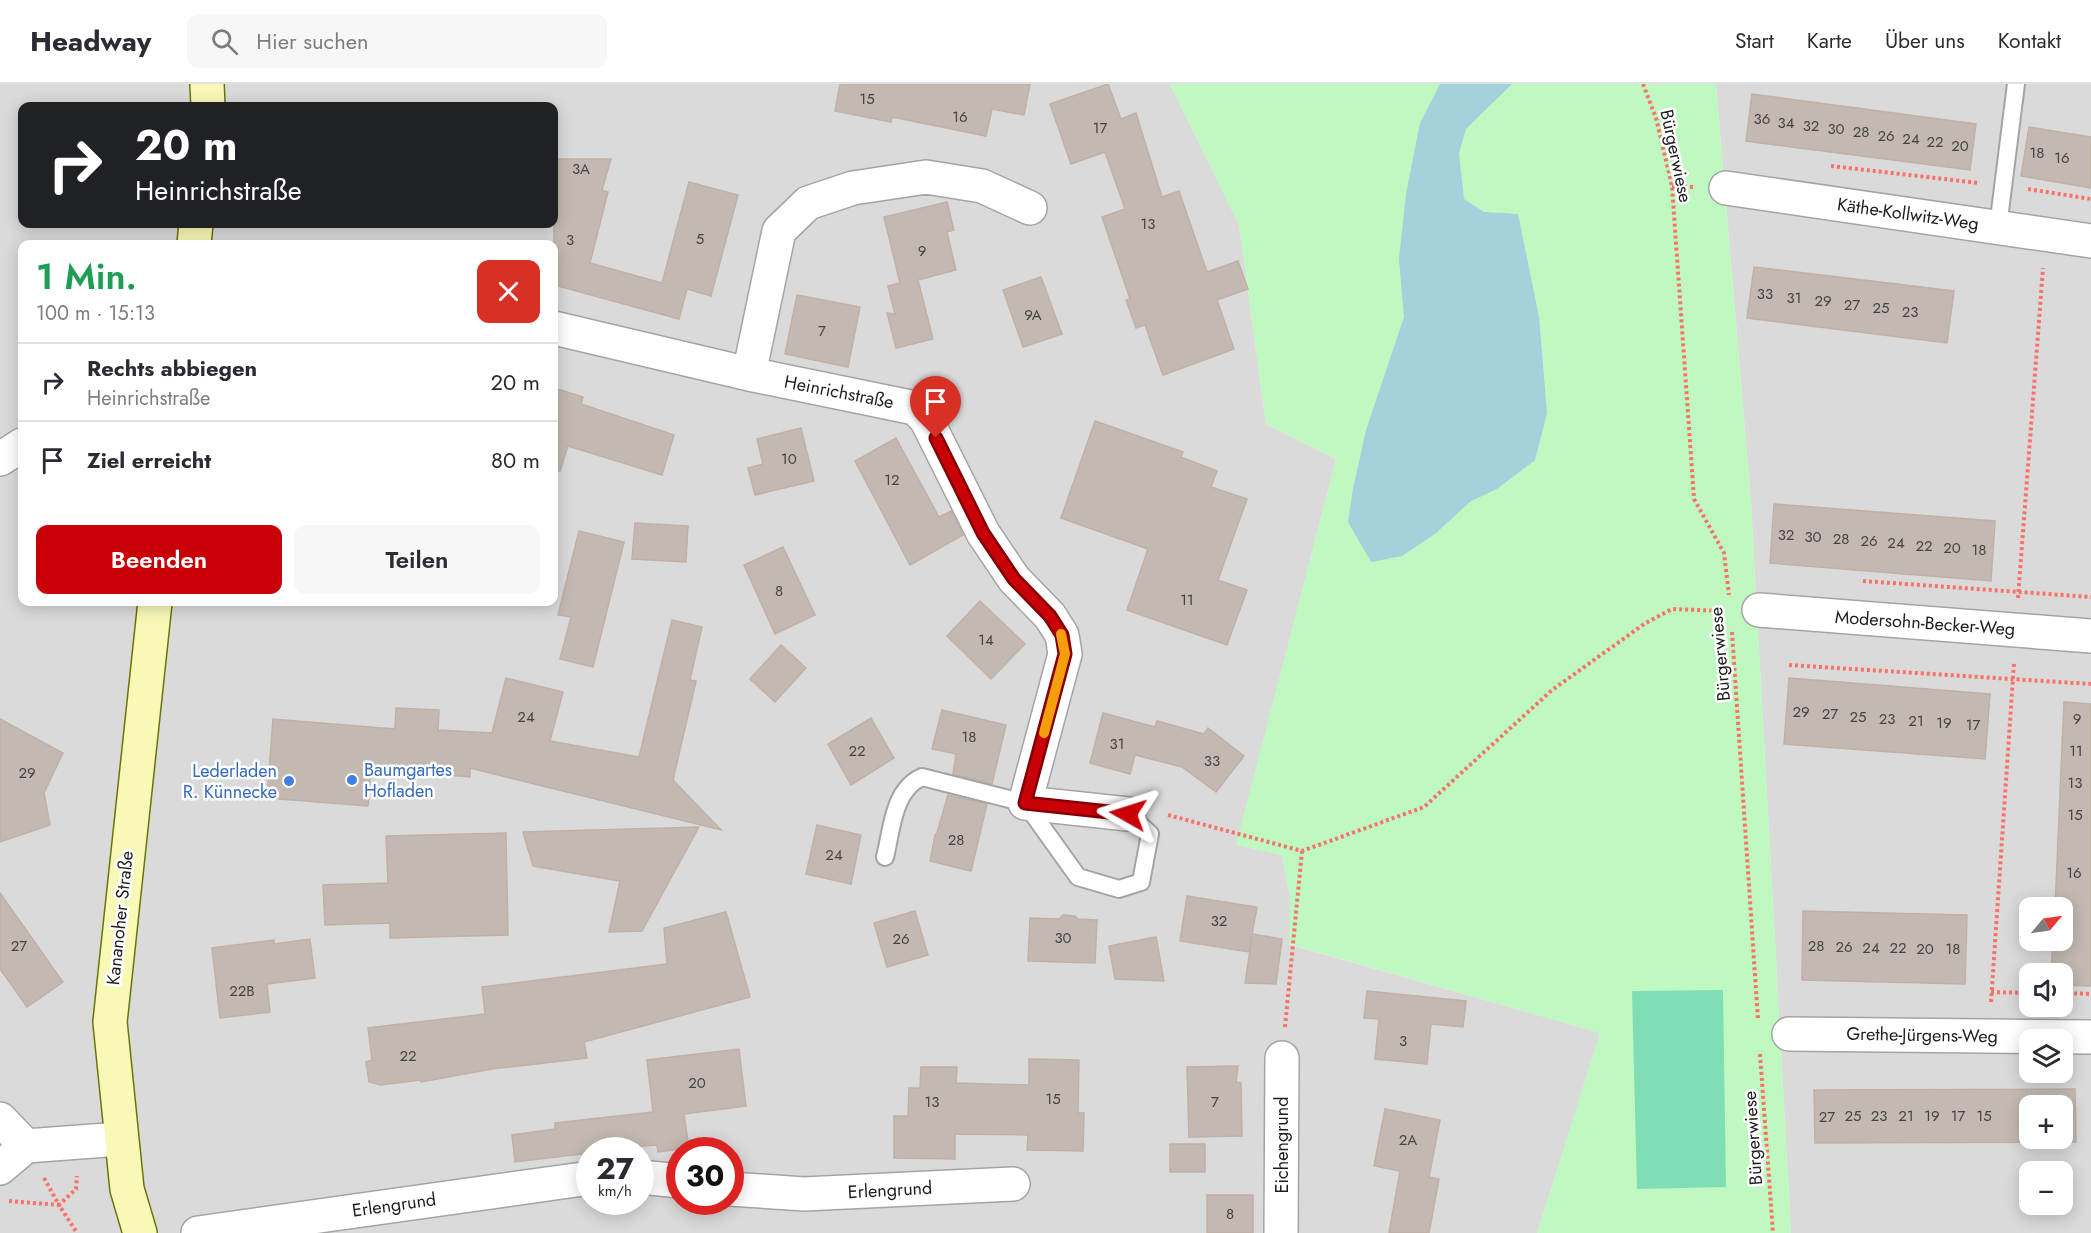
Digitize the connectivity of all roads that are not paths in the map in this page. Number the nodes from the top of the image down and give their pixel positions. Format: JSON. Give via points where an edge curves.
{"nodes":[{"id":1,"x":207,"y":84,"type":"edge"},
{"id":2,"x":2016,"y":84,"type":"edge"},
{"id":3,"x":208,"y":102,"type":"edge"},
{"id":4,"x":1726,"y":188,"type":"dead end"},
{"id":5,"x":1030,"y":208,"type":"dead end"},
{"id":6,"x":1998,"y":227,"type":"junction"},
{"id":7,"x":2091,"y":241,"type":"edge"},
{"id":8,"x":558,"y":329,"type":"edge"},
{"id":9,"x":749,"y":374,"type":"junction"},
{"id":10,"x":18,"y":448,"type":"edge"},
{"id":11,"x":0,"y":459,"type":"edge"},
{"id":12,"x":155,"y":606,"type":"edge"},
{"id":13,"x":1740,"y":615,"type":"road end"},
{"id":14,"x":2091,"y":636,"type":"edge"},
{"id":15,"x":1025,"y":803,"type":"junction"},
{"id":16,"x":1134,"y":819,"type":"joint"},
{"id":17,"x":885,"y":857,"type":"dead end"},
{"id":18,"x":1769,"y":1036,"type":"road end"},
{"id":19,"x":2091,"y":1038,"type":"edge"},
{"id":20,"x":1282,"y":1058,"type":"road end"},
{"id":21,"x":0,"y":1119,"type":"edge"},
{"id":22,"x":120,"y":1139,"type":"junction"},
{"id":23,"x":26,"y":1146,"type":"junction"},
{"id":24,"x":0,"y":1167,"type":"edge"},
{"id":25,"x":576,"y":1180,"type":"edge"},
{"id":26,"x":1013,"y":1184,"type":"dead end"},
{"id":27,"x":744,"y":1190,"type":"edge"},
{"id":28,"x":140,"y":1233,"type":"edge"},
{"id":29,"x":198,"y":1233,"type":"edge"},
{"id":30,"x":1281,"y":1233,"type":"edge"}],
"edges":[{"from":1,"to":3,"type":"street"},
{"from":2,"to":6,"type":"lane"},
{"from":4,"to":6,"type":"street","name":"Käthe-Kollwitz-Weg"},
{"from":5,"to":9,"type":"street","via":[[982,186],[927,177],[853,188],[808,204],[779,231]]},
{"from":6,"to":7,"type":"street","name":"Käthe-Kollwitz-Weg"},
{"from":8,"to":9,"type":"street","name":"Heinrichstraße"},
{"from":9,"to":15,"type":"street","name":"Heinrichstraße","via":[[915,408],[926,419],[983,533],[1014,579],[1050,616],[1062,635],[1065,654]]},
{"from":10,"to":11,"type":"street"},
{"from":12,"to":22,"type":"street","name":"Kananoher Straße","via":[[110,1022]]},
{"from":13,"to":14,"type":"street","name":"Modersohn-Becker-Weg"},
{"from":15,"to":16,"type":"street"},
{"from":15,"to":16,"type":"lane","via":[[1078,877],[1119,889],[1141,882],[1150,834]]},
{"from":15,"to":17,"type":"lane","via":[[922,777],[910,783],[901,795]]},
{"from":18,"to":19,"type":"street","name":"Grethe-Jürgens-Weg"},
{"from":20,"to":30,"type":"street","name":"Eichengrund"},
{"from":21,"to":23,"type":"street"},
{"from":22,"to":23,"type":"street"},
{"from":22,"to":28,"type":"street","name":"Kananoher Straße","via":[[127,1189]]},
{"from":23,"to":24,"type":"street"},
{"from":25,"to":29,"type":"street","name":"Erlengrund"},
{"from":26,"to":27,"type":"street","name":"Erlengrund","via":[[804,1194]]}]}
